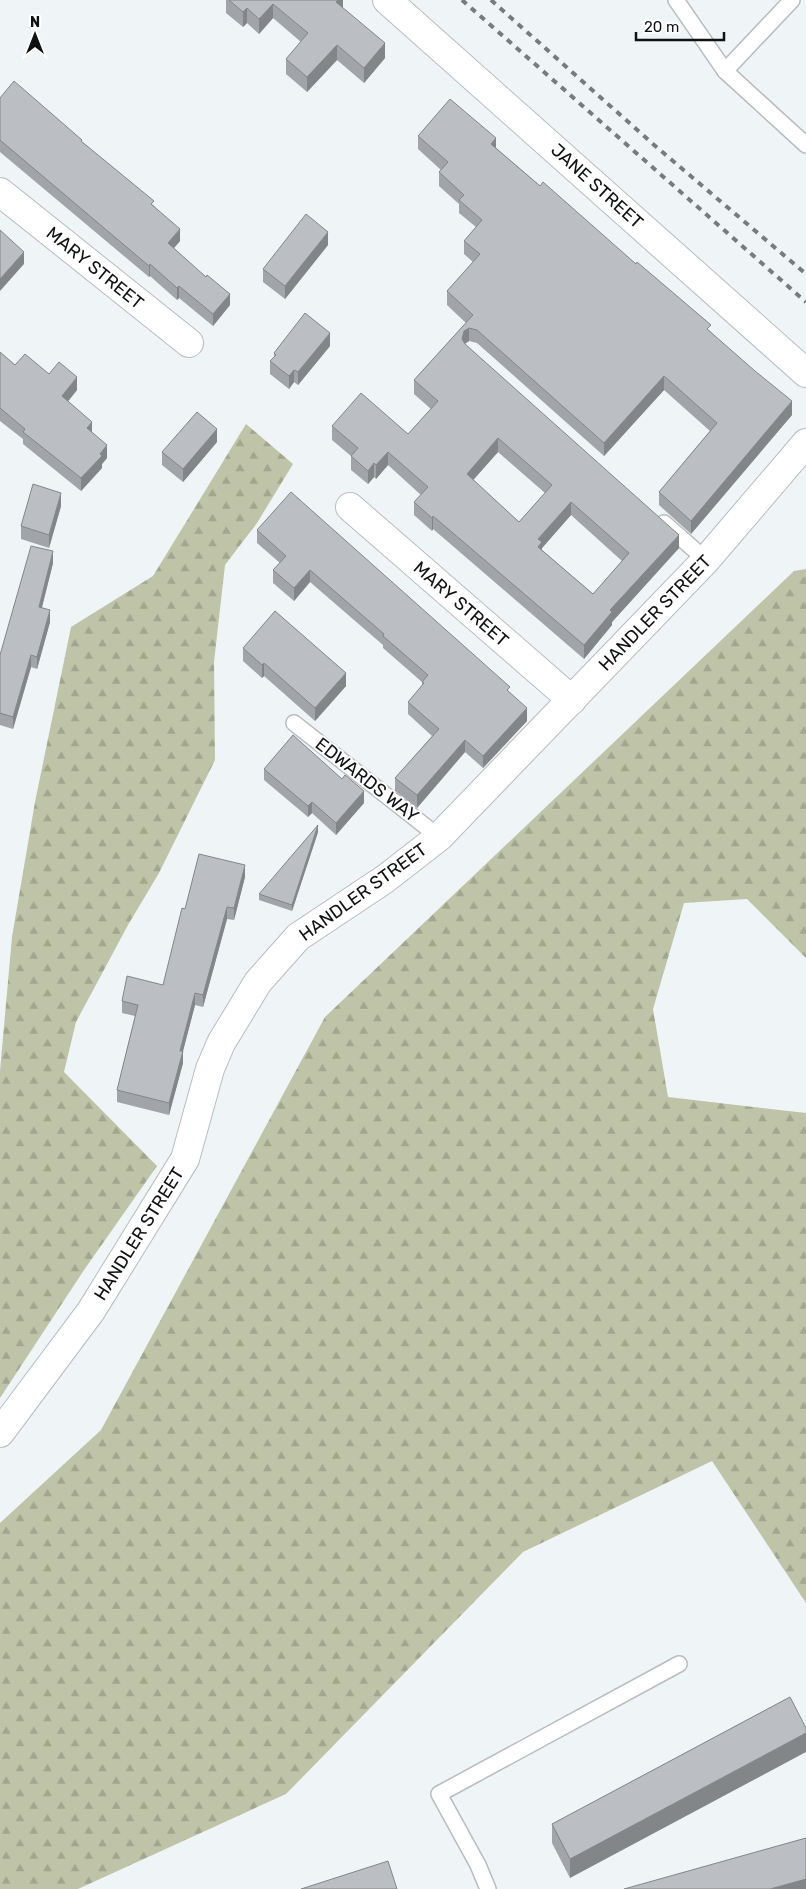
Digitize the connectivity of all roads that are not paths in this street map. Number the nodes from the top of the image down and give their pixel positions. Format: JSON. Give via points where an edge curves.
{"nodes":[{"id":1,"x":387,"y":0,"type":"edge"},
{"id":2,"x":792,"y":0,"type":"edge"},
{"id":3,"x":679,"y":1,"type":"edge"},
{"id":4,"x":725,"y":71,"type":"junction"},
{"id":5,"x":806,"y":145,"type":"edge"},
{"id":6,"x":0,"y":192,"type":"edge"},
{"id":7,"x":189,"y":343,"type":"dead end"},
{"id":8,"x":806,"y":373,"type":"edge"},
{"id":9,"x":806,"y":443,"type":"edge"},
{"id":10,"x":350,"y":508,"type":"dead end"},
{"id":11,"x":654,"y":514,"type":"edge"},
{"id":12,"x":706,"y":560,"type":"junction"},
{"id":13,"x":572,"y":700,"type":"junction"},
{"id":14,"x":294,"y":723,"type":"dead end"},
{"id":15,"x":439,"y":837,"type":"junction"},
{"id":16,"x":0,"y":1433,"type":"edge"},
{"id":17,"x":679,"y":1664,"type":"dead end"},
{"id":18,"x":488,"y":1889,"type":"edge"}],
"edges":[{"from":1,"to":8,"type":"street","name":"JANE STREET"},
{"from":2,"to":4,"type":"lane"},
{"from":3,"to":4,"type":"lane"},
{"from":4,"to":5,"type":"lane"},
{"from":6,"to":7,"type":"street","name":"MARY STREET"},
{"from":9,"to":12,"type":"street","name":"HANDLER STREET"},
{"from":10,"to":13,"type":"street","name":"MARY STREET"},
{"from":11,"to":12,"type":"lane"},
{"from":12,"to":13,"type":"street","name":"HANDLER STREET"},
{"from":13,"to":15,"type":"street","name":"HANDLER STREET"},
{"from":14,"to":15,"type":"lane","name":"EDWARDS WAY"},
{"from":15,"to":16,"type":"street","name":"HANDLER STREET","via":[[385,879],[298,937],[258,982],[221,1043],[210,1069],[184,1159],[91,1311]]},
{"from":17,"to":18,"type":"lane","via":[[439,1794]]}]}
